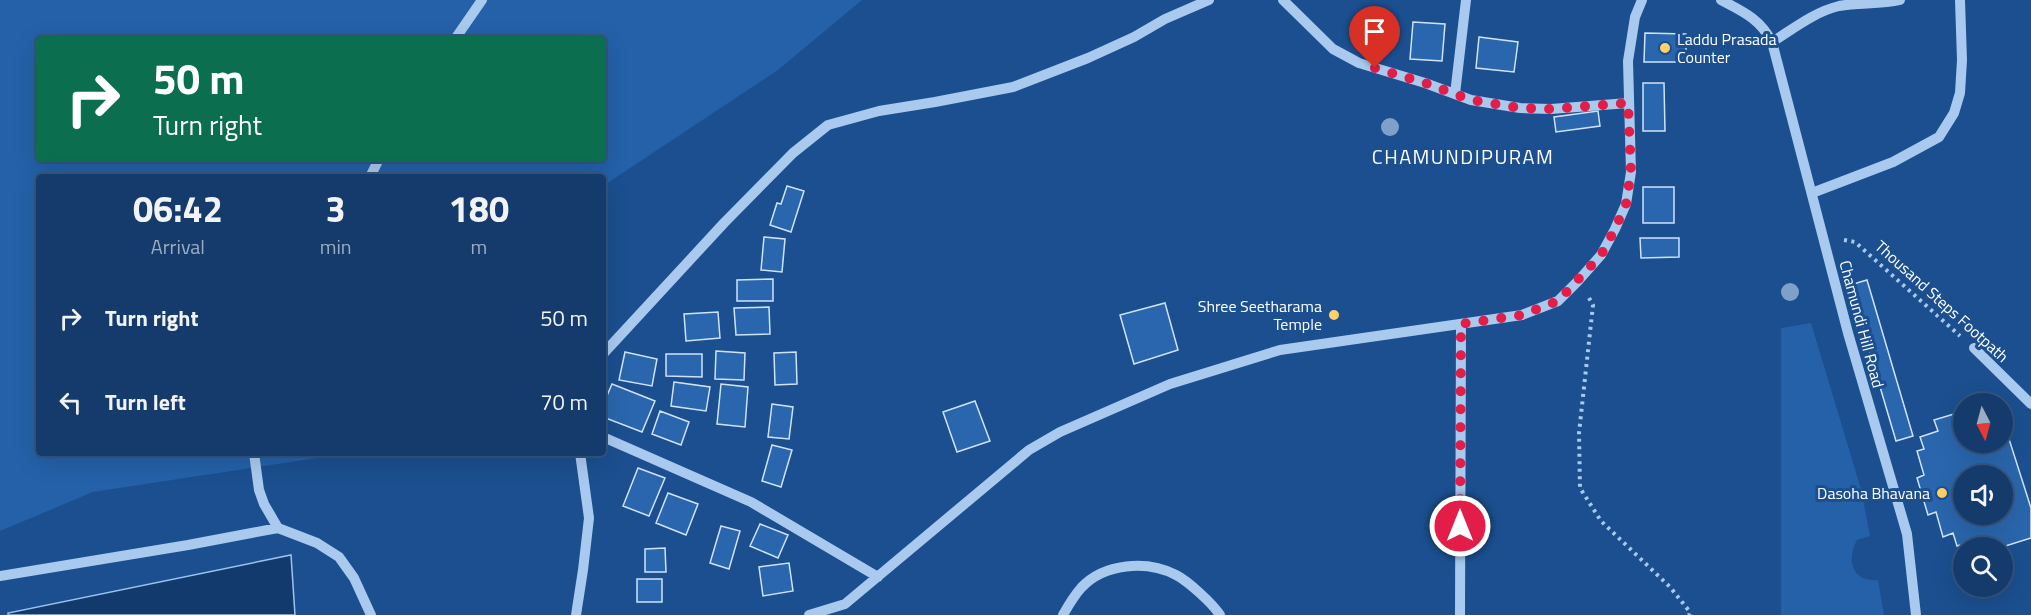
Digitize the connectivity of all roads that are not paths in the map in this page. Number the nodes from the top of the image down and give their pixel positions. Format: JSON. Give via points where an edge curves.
{"nodes":[{"id":1,"x":482,"y":0,"type":"edge"},
{"id":2,"x":1209,"y":0,"type":"edge"},
{"id":3,"x":1283,"y":0,"type":"edge"},
{"id":4,"x":1466,"y":0,"type":"edge"},
{"id":5,"x":1642,"y":0,"type":"edge"},
{"id":6,"x":1721,"y":0,"type":"edge"},
{"id":7,"x":1900,"y":0,"type":"edge"},
{"id":8,"x":1960,"y":0,"type":"edge"},
{"id":9,"x":456,"y":36,"type":"edge"},
{"id":10,"x":1772,"y":42,"type":"junction"},
{"id":11,"x":1455,"y":94,"type":"junction"},
{"id":12,"x":1628,"y":103,"type":"junction"},
{"id":13,"x":1812,"y":193,"type":"junction"},
{"id":14,"x":1461,"y":324,"type":"junction"},
{"id":15,"x":1974,"y":348,"type":"road end"},
{"id":16,"x":606,"y":351,"type":"edge"},
{"id":17,"x":2031,"y":404,"type":"edge"},
{"id":18,"x":606,"y":438,"type":"edge"},
{"id":19,"x":254,"y":456,"type":"edge"},
{"id":20,"x":580,"y":456,"type":"edge"},
{"id":21,"x":278,"y":528,"type":"junction"},
{"id":22,"x":0,"y":576,"type":"edge"},
{"id":23,"x":878,"y":577,"type":"junction"},
{"id":24,"x":371,"y":615,"type":"edge"},
{"id":25,"x":576,"y":615,"type":"edge"},
{"id":26,"x":809,"y":615,"type":"edge"},
{"id":27,"x":1063,"y":615,"type":"edge"},
{"id":28,"x":1220,"y":615,"type":"edge"},
{"id":29,"x":1460,"y":615,"type":"edge"},
{"id":30,"x":1916,"y":615,"type":"edge"}],
"edges":[{"from":1,"to":9,"type":"street"},
{"from":2,"to":16,"type":"street","via":[[1088,58],[1013,87],[879,111],[828,125],[777,169]]},
{"from":3,"to":11,"type":"street","via":[[1332,49],[1359,63]]},
{"from":4,"to":11,"type":"street"},
{"from":5,"to":12,"type":"street","via":[[1635,17],[1628,61]]},
{"from":6,"to":10,"type":"street","name":"Chamundi Hill Road","via":[[1751,16]]},
{"from":7,"to":10,"type":"street","via":[[1821,12]]},
{"from":8,"to":13,"type":"street","via":[[1960,93],[1954,113],[1939,136],[1893,162]]},
{"from":10,"to":13,"type":"street","name":"Chamundi Hill Road"},
{"from":11,"to":12,"type":"street","via":[[1520,108]]},
{"from":12,"to":14,"type":"street","via":[[1631,172],[1626,204],[1601,255],[1558,301],[1522,315]]},
{"from":13,"to":30,"type":"street","name":"Chamundi Hill Road","via":[[1906,534]]},
{"from":14,"to":23,"type":"street","via":[[1280,350],[1170,384],[1060,432],[1029,450]]},
{"from":14,"to":29,"type":"street"},
{"from":15,"to":17,"type":"street","name":"Thousand Steps Footpath"},
{"from":18,"to":23,"type":"street","via":[[751,502]]},
{"from":19,"to":21,"type":"street","via":[[259,490]]},
{"from":20,"to":25,"type":"street","via":[[589,518]]},
{"from":21,"to":22,"type":"street"},
{"from":21,"to":24,"type":"street","via":[[317,543],[339,557]]},
{"from":23,"to":26,"type":"street","via":[[845,604]]},
{"from":27,"to":28,"type":"street","via":[[1082,587],[1102,574],[1120,567],[1149,566],[1177,575]]}]}
